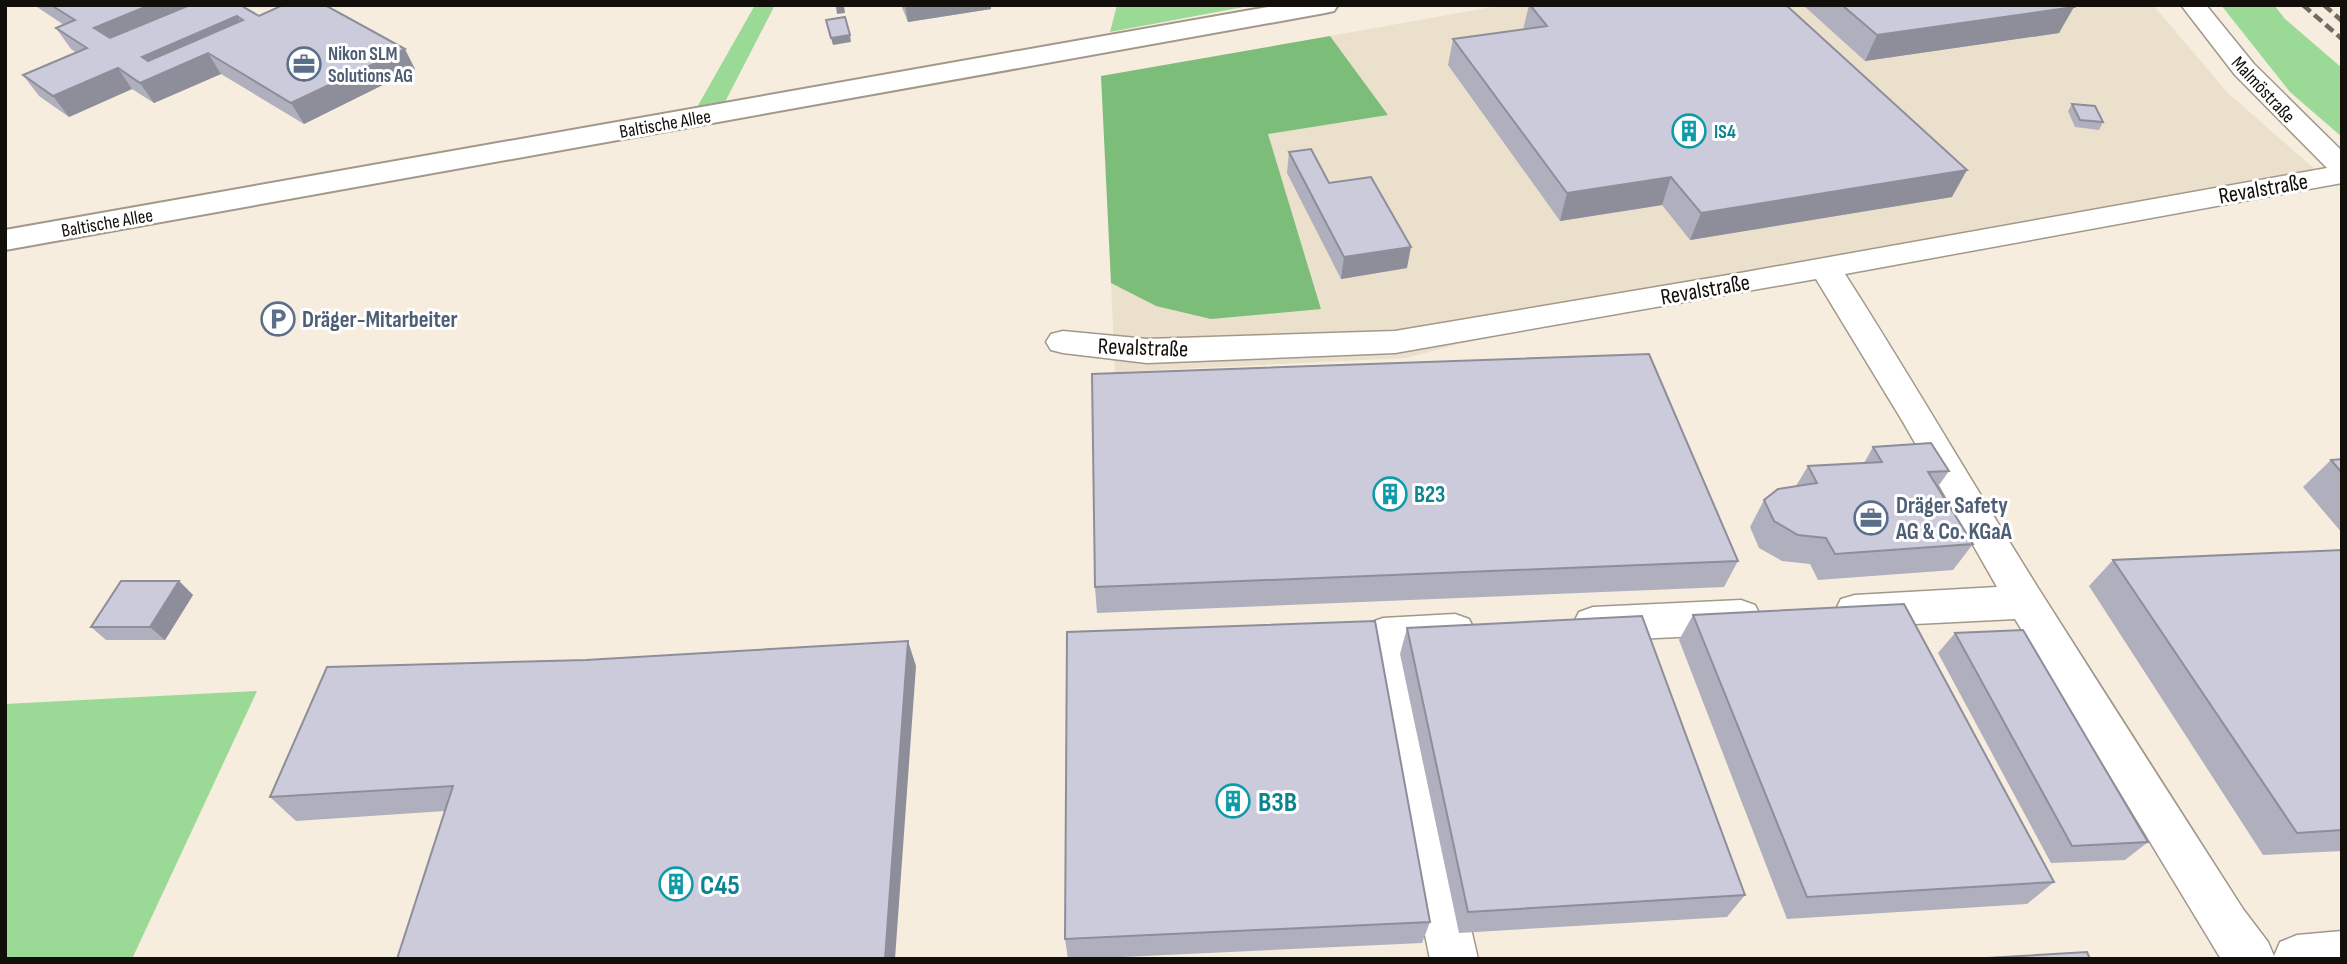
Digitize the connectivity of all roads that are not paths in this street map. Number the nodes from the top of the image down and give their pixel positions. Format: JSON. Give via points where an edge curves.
{"nodes":[{"id":1,"x":1325,"y":5,"type":"edge"},
{"id":2,"x":2193,"y":5,"type":"edge"},
{"id":3,"x":2342,"y":167,"type":"edge"},
{"id":4,"x":2342,"y":174,"type":"edge"},
{"id":5,"x":45,"y":233,"type":"junction"},
{"id":6,"x":5,"y":234,"type":"edge"},
{"id":7,"x":5,"y":240,"type":"edge"},
{"id":8,"x":1824,"y":266,"type":"junction"},
{"id":9,"x":1063,"y":342,"type":"dead end"},
{"id":10,"x":2026,"y":602,"type":"junction"},
{"id":11,"x":1816,"y":613,"type":"edge"},
{"id":12,"x":1774,"y":615,"type":"edge"},
{"id":13,"x":1551,"y":626,"type":"edge"},
{"id":14,"x":1495,"y":629,"type":"edge"},
{"id":15,"x":2342,"y":955,"type":"edge"},
{"id":16,"x":1454,"y":959,"type":"edge"},
{"id":17,"x":2251,"y":959,"type":"edge"},
{"id":18,"x":2297,"y":959,"type":"edge"}],
"edges":[{"from":1,"to":5,"type":"main road","name":"Baltische Allee"},
{"from":2,"to":3,"type":"street","name":"Malmöstraße","via":[[2272,99]]},
{"from":4,"to":8,"type":"street","name":"Revalstraße"},
{"from":5,"to":6,"type":"main road"},
{"from":5,"to":7,"type":"main road","name":"Baltische Allee"},
{"from":8,"to":9,"type":"street","name":"Revalstraße","via":[[1395,342],[1147,351]]},
{"from":8,"to":10,"type":"street"},
{"from":10,"to":11,"type":"street"},
{"from":10,"to":17,"type":"street","via":[[2226,926]]},
{"from":12,"to":13,"type":"street"},
{"from":14,"to":16,"type":"street","via":[[1383,635]]},
{"from":15,"to":18,"type":"street"}]}
